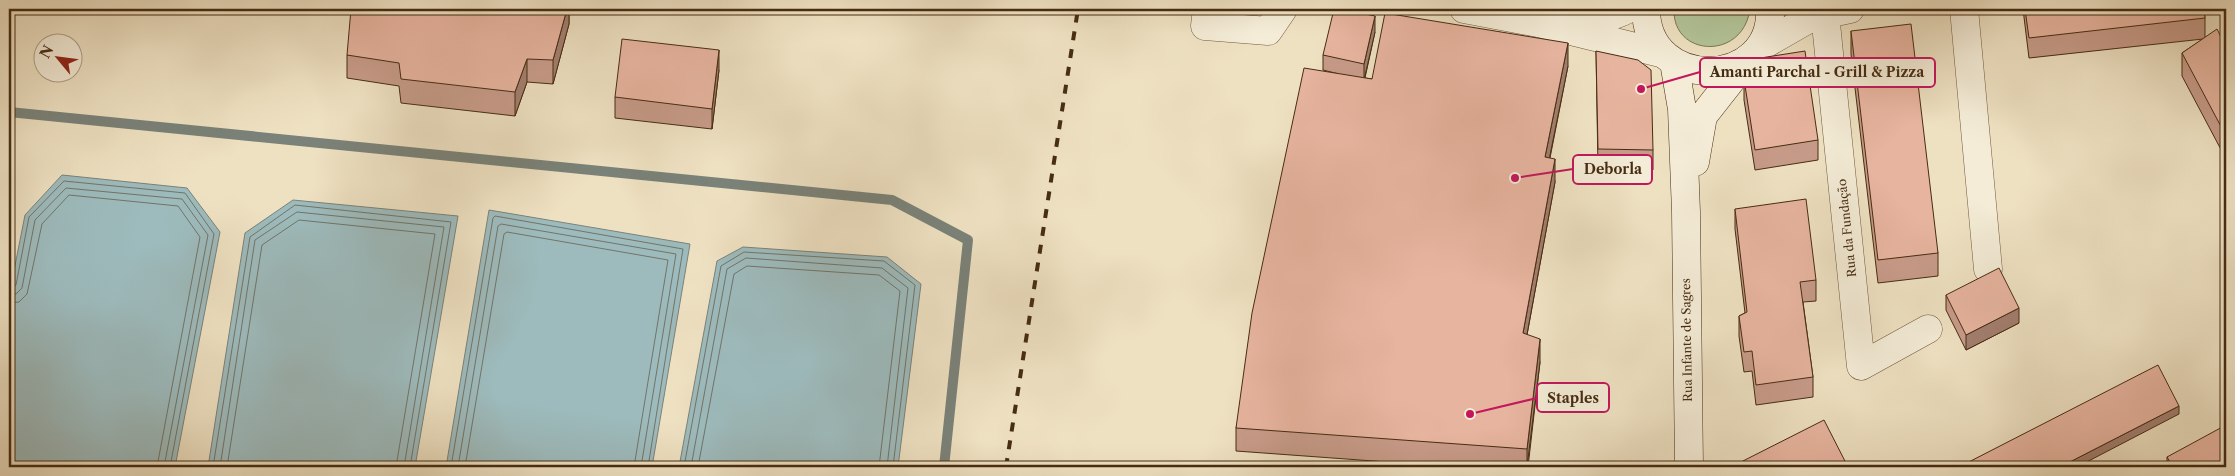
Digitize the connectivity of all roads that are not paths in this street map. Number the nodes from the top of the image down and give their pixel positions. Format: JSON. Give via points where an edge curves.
{"nodes":[{"id":1,"x":1208,"y":9,"type":"edge"},
{"id":2,"x":1283,"y":9,"type":"edge"},
{"id":3,"x":1464,"y":9,"type":"edge"},
{"id":4,"x":1628,"y":9,"type":"edge"},
{"id":5,"x":1646,"y":9,"type":"edge"},
{"id":6,"x":1770,"y":9,"type":"edge"},
{"id":7,"x":1964,"y":9,"type":"edge"},
{"id":8,"x":1838,"y":11,"type":"edge"},
{"id":9,"x":1538,"y":23,"type":"junction"},
{"id":10,"x":1755,"y":52,"type":"junction"},
{"id":11,"x":1669,"y":58,"type":"junction"},
{"id":12,"x":1686,"y":212,"type":"junction"},
{"id":13,"x":1988,"y":269,"type":"dead end"},
{"id":14,"x":1928,"y":329,"type":"dead end"},
{"id":15,"x":1689,"y":467,"type":"edge"}],
"edges":[{"from":1,"to":2,"type":"street","via":[[1205,26],[1268,31]]},
{"from":3,"to":9,"type":"street"},
{"from":4,"to":9,"type":"street","via":[[1573,23]]},
{"from":5,"to":11,"type":"street","via":[[1646,21],[1654,42]]},
{"from":6,"to":10,"type":"street","via":[[1770,19]]},
{"from":7,"to":13,"type":"street"},
{"from":8,"to":10,"type":"street","via":[[1812,17]]},
{"from":8,"to":14,"type":"street","name":"Rua da Fundação","via":[[1861,366]]},
{"from":9,"to":11,"type":"street"},
{"from":10,"to":11,"type":"street","via":[[1730,68],[1709,72],[1694,71]]},
{"from":10,"to":12,"type":"street","via":[[1704,116]]},
{"from":11,"to":12,"type":"street","via":[[1682,109]]},
{"from":12,"to":15,"type":"street","name":"Rua Infante de Sagres"}]}
